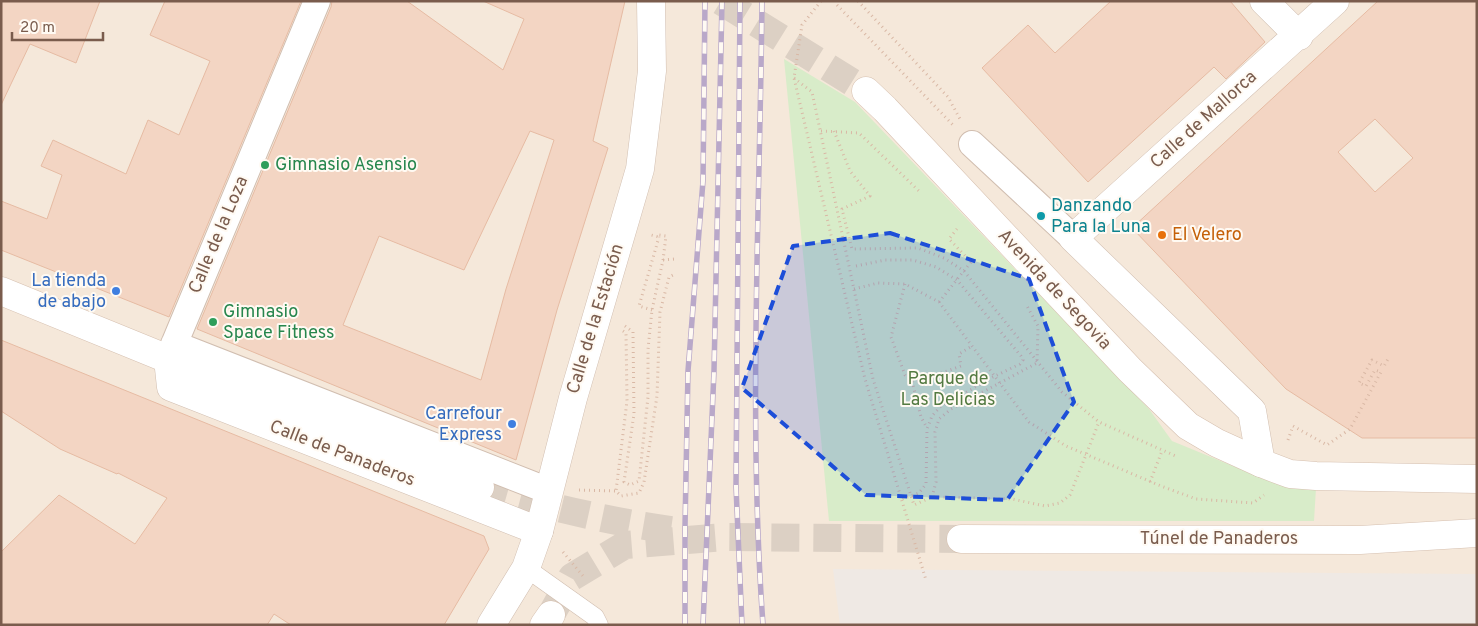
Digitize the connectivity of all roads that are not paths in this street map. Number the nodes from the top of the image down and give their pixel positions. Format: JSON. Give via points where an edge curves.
{"nodes":[{"id":1,"x":317,"y":1,"type":"edge"},
{"id":2,"x":651,"y":1,"type":"edge"},
{"id":3,"x":1264,"y":1,"type":"edge"},
{"id":4,"x":1335,"y":1,"type":"edge"},
{"id":5,"x":1298,"y":36,"type":"junction"},
{"id":6,"x":866,"y":91,"type":"tunnel mouth"},
{"id":7,"x":972,"y":144,"type":"road end"},
{"id":8,"x":1073,"y":238,"type":"junction"},
{"id":9,"x":1,"y":291,"type":"edge"},
{"id":10,"x":174,"y":357,"type":"junction"},
{"id":11,"x":1269,"y":467,"type":"junction"},
{"id":12,"x":1477,"y":479,"type":"edge"},
{"id":13,"x":480,"y":487,"type":"tunnel mouth"},
{"id":14,"x":549,"y":491,"type":"junction"},
{"id":15,"x":539,"y":531,"type":"junction"},
{"id":16,"x":1477,"y":533,"type":"edge"},
{"id":17,"x":961,"y":539,"type":"tunnel mouth"},
{"id":18,"x":526,"y":568,"type":"junction"},
{"id":19,"x":491,"y":625,"type":"edge"},
{"id":20,"x":599,"y":625,"type":"edge"}],
"edges":[{"from":1,"to":10,"type":"street","name":"Calle de la Loza"},
{"from":2,"to":14,"type":"street","name":"Calle de la Estación","via":[[652,71],[640,169]]},
{"from":3,"to":5,"type":"street"},
{"from":4,"to":5,"type":"street","name":"Calle de Mallorca"},
{"from":5,"to":8,"type":"street","name":"Calle de Mallorca"},
{"from":6,"to":11,"type":"street","name":"Avenida de Segovia","via":[[1123,363],[1188,426]]},
{"from":7,"to":8,"type":"street"},
{"from":8,"to":11,"type":"street","via":[[1252,411]]},
{"from":9,"to":10,"type":"street"},
{"from":10,"to":13,"type":"street"},
{"from":10,"to":14,"type":"street"},
{"from":10,"to":15,"type":"street","name":"Calle de Panaderos","via":[[171,387]]},
{"from":11,"to":12,"type":"street","name":"Avenida de Segovia","via":[[1290,474],[1316,476]]},
{"from":14,"to":15,"type":"street","name":"Calle de la Estación"},
{"from":15,"to":18,"type":"street","name":"Calle de la Estación"},
{"from":16,"to":17,"type":"street","name":"Túnel de Panaderos","via":[[1360,540]]},
{"from":18,"to":19,"type":"street","name":"Calle de la Estación"},
{"from":18,"to":20,"type":"lane","via":[[595,617]]}]}
